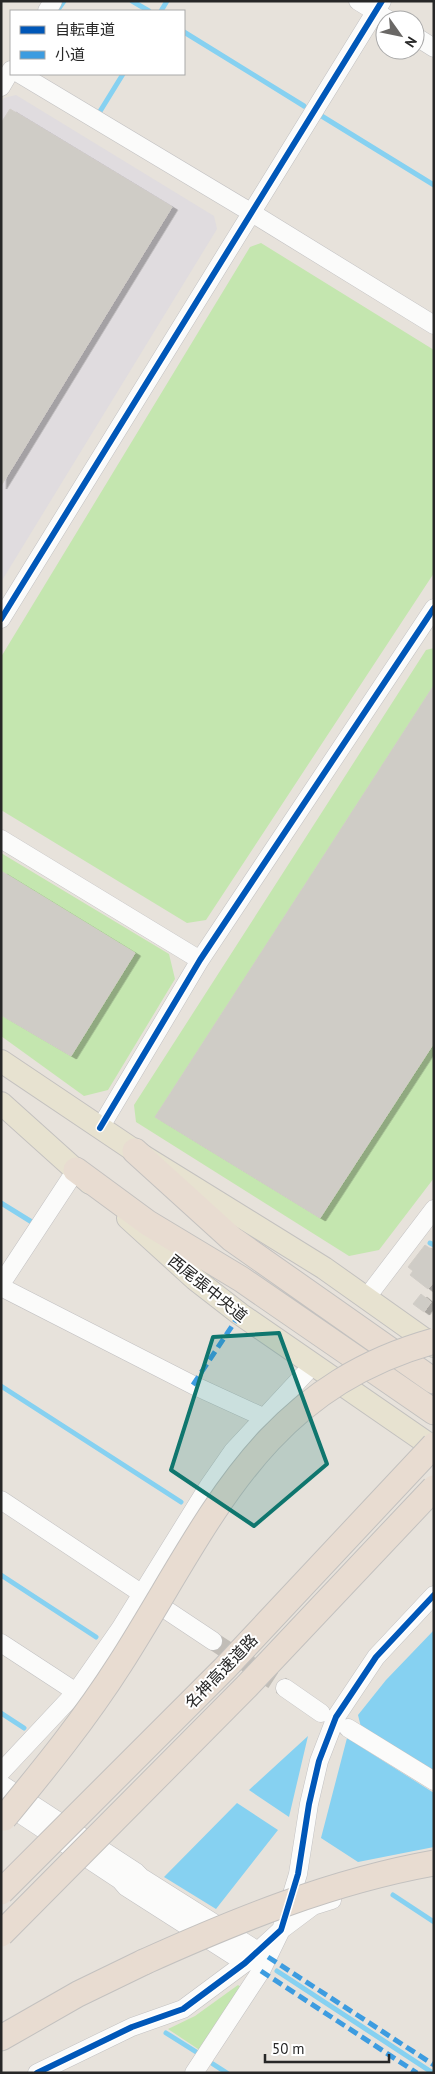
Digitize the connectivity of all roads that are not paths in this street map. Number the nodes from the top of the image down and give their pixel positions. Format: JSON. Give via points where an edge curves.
{"nodes":[{"id":1,"x":358,"y":1,"type":"edge"},
{"id":2,"x":380,"y":10,"type":"edge"},
{"id":3,"x":375,"y":22,"type":"edge"},
{"id":4,"x":10,"y":71,"type":"edge"},
{"id":5,"x":22,"y":75,"type":"edge"},
{"id":6,"x":1,"y":87,"type":"edge"},
{"id":7,"x":252,"y":213,"type":"junction"},
{"id":8,"x":434,"y":325,"type":"edge"},
{"id":9,"x":434,"y":608,"type":"edge"},
{"id":10,"x":1,"y":619,"type":"edge"},
{"id":11,"x":1,"y":839,"type":"edge"},
{"id":12,"x":200,"y":960,"type":"junction"},
{"id":13,"x":1,"y":1061,"type":"edge"},
{"id":14,"x":1,"y":1103,"type":"edge"},
{"id":15,"x":100,"y":1128,"type":"junction"},
{"id":16,"x":135,"y":1151,"type":"junction"},
{"id":17,"x":76,"y":1170,"type":"junction"},
{"id":18,"x":434,"y":1208,"type":"edge"},
{"id":19,"x":1,"y":1286,"type":"edge"},
{"id":20,"x":367,"y":1297,"type":"junction"},
{"id":21,"x":434,"y":1341,"type":"edge"},
{"id":22,"x":434,"y":1346,"type":"edge"},
{"id":23,"x":312,"y":1366,"type":"junction"},
{"id":24,"x":434,"y":1381,"type":"edge"},
{"id":25,"x":434,"y":1412,"type":"edge"},
{"id":26,"x":265,"y":1418,"type":"junction"},
{"id":27,"x":434,"y":1447,"type":"edge"},
{"id":28,"x":434,"y":1488,"type":"edge"},
{"id":29,"x":1,"y":1500,"type":"edge"},
{"id":30,"x":142,"y":1594,"type":"junction"},
{"id":31,"x":434,"y":1596,"type":"edge"},
{"id":32,"x":213,"y":1641,"type":"tunnel mouth"},
{"id":33,"x":1,"y":1643,"type":"edge"},
{"id":34,"x":285,"y":1688,"type":"tunnel mouth"},
{"id":35,"x":76,"y":1692,"type":"junction"},
{"id":36,"x":321,"y":1712,"type":"dead end"},
{"id":37,"x":348,"y":1728,"type":"dead end"},
{"id":38,"x":1,"y":1772,"type":"edge"},
{"id":39,"x":434,"y":1780,"type":"edge"},
{"id":40,"x":1,"y":1784,"type":"edge"},
{"id":41,"x":2,"y":1814,"type":"edge"},
{"id":42,"x":434,"y":1863,"type":"edge"},
{"id":43,"x":434,"y":1875,"type":"edge"},
{"id":44,"x":1,"y":1892,"type":"edge"},
{"id":45,"x":281,"y":1930,"type":"junction"},
{"id":46,"x":1,"y":1934,"type":"edge"},
{"id":47,"x":258,"y":1950,"type":"junction"},
{"id":48,"x":245,"y":1963,"type":"junction"},
{"id":49,"x":1,"y":2038,"type":"edge"},
{"id":50,"x":37,"y":2073,"type":"edge"},
{"id":51,"x":194,"y":2073,"type":"edge"}],
"edges":[{"from":1,"to":2,"type":"street"},
{"from":3,"to":7,"type":"street"},
{"from":4,"to":6,"type":"street"},
{"from":5,"to":7,"type":"street"},
{"from":7,"to":8,"type":"street"},
{"from":7,"to":10,"type":"street"},
{"from":9,"to":12,"type":"street"},
{"from":11,"to":12,"type":"street"},
{"from":12,"to":15,"type":"street"},
{"from":13,"to":15,"type":"main road"},
{"from":14,"to":17,"type":"main road","name":"西尾張中央道"},
{"from":15,"to":16,"type":"main road"},
{"from":16,"to":20,"type":"main road","via":[[282,1240]]},
{"from":16,"to":24,"type":"highway","via":[[232,1239]]},
{"from":17,"to":19,"type":"street"},
{"from":17,"to":23,"type":"main road","name":"西尾張中央道","via":[[195,1279]]},
{"from":17,"to":25,"type":"highway","via":[[148,1222],[241,1279]]},
{"from":18,"to":20,"type":"street"},
{"from":19,"to":26,"type":"street"},
{"from":20,"to":22,"type":"main road"},
{"from":21,"to":41,"type":"highway","bridge":true,"via":[[384,1358],[350,1375],[309,1402],[263,1444],[203,1527],[96,1701],[68,1739]]},
{"from":23,"to":26,"type":"street"},
{"from":23,"to":27,"type":"main road","name":"西尾張中央道"},
{"from":26,"to":30,"type":"street","via":[[233,1450]]},
{"from":27,"to":44,"type":"highway","name":"名神高速道路","bridge":true,"via":[[224,1668]]},
{"from":28,"to":46,"type":"highway","name":"名神高速道路","bridge":true,"via":[[248,1686]]},
{"from":29,"to":30,"type":"street"},
{"from":30,"to":32,"type":"street"},
{"from":30,"to":35,"type":"street"},
{"from":31,"to":45,"type":"street","via":[[376,1657],[336,1718],[319,1761],[298,1874]]},
{"from":33,"to":35,"type":"street"},
{"from":34,"to":36,"type":"street"},
{"from":35,"to":38,"type":"street"},
{"from":37,"to":39,"type":"street"},
{"from":40,"to":47,"type":"street","via":[[140,1877]]},
{"from":41,"to":48,"type":"street","via":[[120,1880],[126,1888]]},
{"from":42,"to":49,"type":"highway","bridge":true,"via":[[400,1869],[295,1900],[144,1962],[78,1994]]},
{"from":43,"to":45,"type":"street","via":[[390,1882],[313,1906]]},
{"from":45,"to":47,"type":"street"},
{"from":45,"to":51,"type":"street","via":[[261,1971]]},
{"from":47,"to":48,"type":"street"},
{"from":48,"to":50,"type":"street","via":[[183,2009],[132,2027]]}]}
